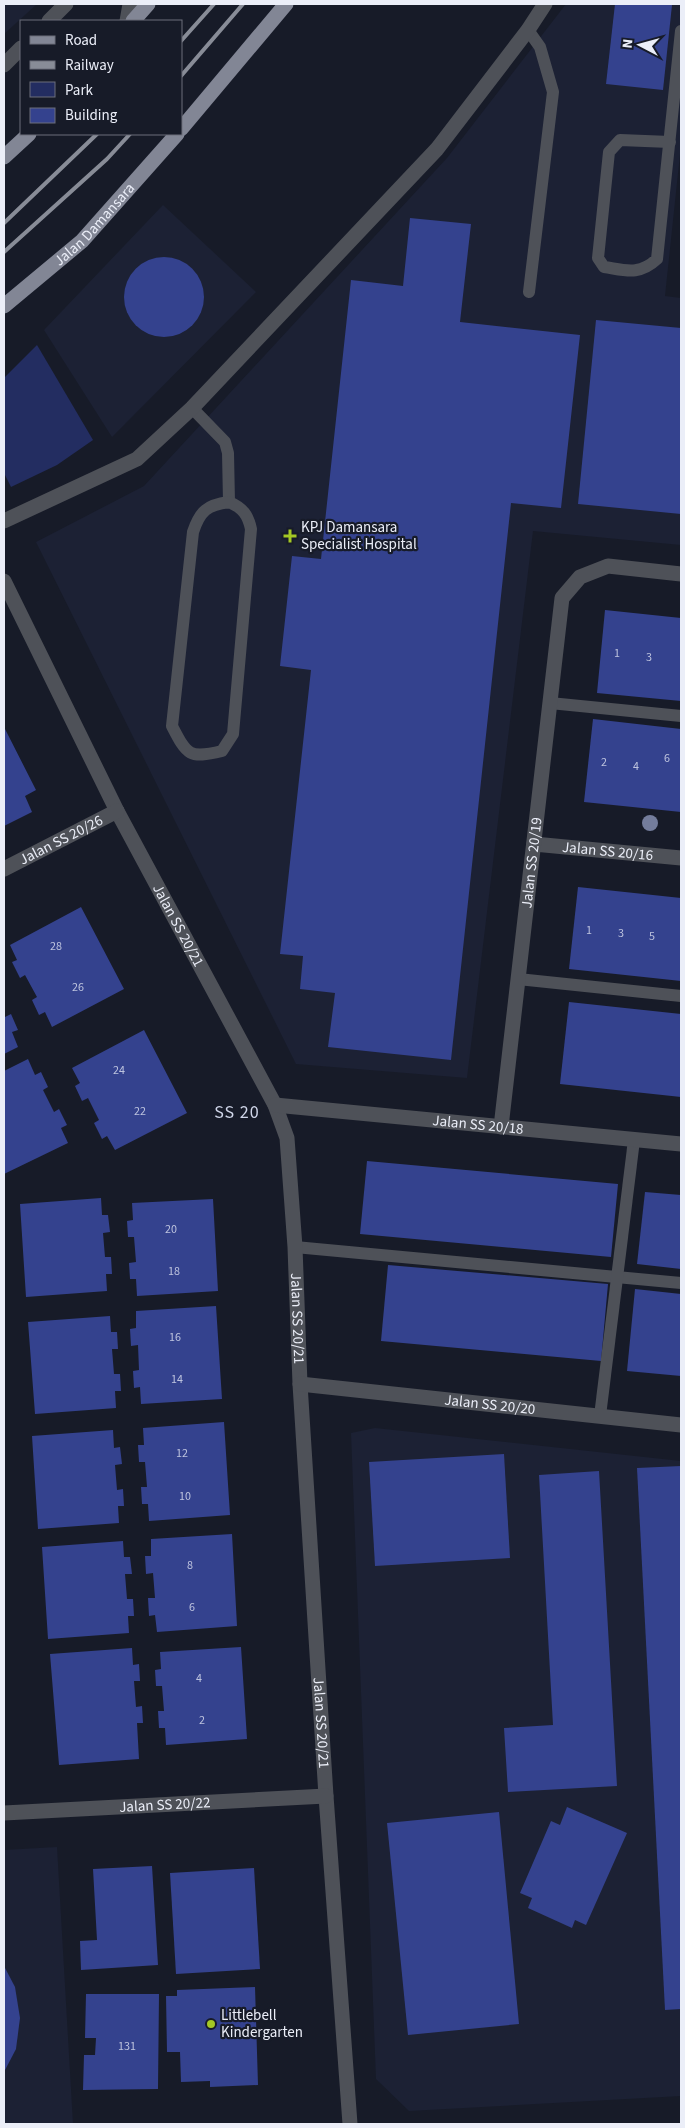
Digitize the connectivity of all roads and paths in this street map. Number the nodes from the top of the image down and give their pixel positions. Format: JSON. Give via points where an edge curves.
{"nodes":[{"id":1,"x":66,"y":4,"type":"edge"},
{"id":2,"x":130,"y":4,"type":"edge"},
{"id":3,"x":148,"y":4,"type":"edge"},
{"id":4,"x":286,"y":4,"type":"edge"},
{"id":5,"x":546,"y":4,"type":"edge"},
{"id":6,"x":50,"y":20,"type":"edge"},
{"id":7,"x":127,"y":20,"type":"edge"},
{"id":8,"x":134,"y":20,"type":"edge"},
{"id":9,"x":528,"y":30,"type":"junction"},
{"id":10,"x":681,"y":30,"type":"edge"},
{"id":11,"x":20,"y":49,"type":"edge"},
{"id":12,"x":4,"y":65,"type":"edge"},
{"id":13,"x":182,"y":128,"type":"edge"},
{"id":14,"x":28,"y":135,"type":"edge"},
{"id":15,"x":176,"y":135,"type":"edge"},
{"id":16,"x":670,"y":142,"type":"junction"},
{"id":17,"x":4,"y":157,"type":"edge"},
{"id":18,"x":529,"y":292,"type":"dead end"},
{"id":19,"x":4,"y":306,"type":"edge"},
{"id":20,"x":192,"y":408,"type":"junction"},
{"id":21,"x":229,"y":502,"type":"junction"},
{"id":22,"x":4,"y":521,"type":"edge"},
{"id":23,"x":681,"y":574,"type":"edge"},
{"id":24,"x":4,"y":581,"type":"edge"},
{"id":25,"x":550,"y":702,"type":"junction"},
{"id":26,"x":681,"y":716,"type":"edge"},
{"id":27,"x":117,"y":811,"type":"junction"},
{"id":28,"x":534,"y":844,"type":"junction"},
{"id":29,"x":681,"y":858,"type":"edge"},
{"id":30,"x":4,"y":869,"type":"edge"},
{"id":31,"x":518,"y":979,"type":"junction"},
{"id":32,"x":681,"y":996,"type":"edge"},
{"id":33,"x":275,"y":1105,"type":"junction"},
{"id":34,"x":501,"y":1127,"type":"junction"},
{"id":35,"x":634,"y":1140,"type":"junction"},
{"id":36,"x":681,"y":1144,"type":"edge"},
{"id":37,"x":295,"y":1247,"type":"junction"},
{"id":38,"x":618,"y":1277,"type":"junction"},
{"id":39,"x":681,"y":1283,"type":"edge"},
{"id":40,"x":300,"y":1384,"type":"junction"},
{"id":41,"x":600,"y":1416,"type":"junction"},
{"id":42,"x":681,"y":1425,"type":"edge"},
{"id":43,"x":326,"y":1796,"type":"junction"},
{"id":44,"x":4,"y":1813,"type":"edge"},
{"id":45,"x":350,"y":2124,"type":"edge"}],
"edges":[{"from":1,"to":6,"type":"street"},
{"from":2,"to":7,"type":"street"},
{"from":3,"to":8,"type":"main road"},
{"from":4,"to":13,"type":"main road"},
{"from":5,"to":9,"type":"street"},
{"from":9,"to":18,"type":"lane","via":[[540,47],[553,92]]},
{"from":9,"to":20,"type":"street","via":[[437,149]]},
{"from":10,"to":16,"type":"lane"},
{"from":11,"to":12,"type":"street"},
{"from":14,"to":17,"type":"main road"},
{"from":15,"to":19,"type":"main road","name":"Jalan Damansara","via":[[82,241]]},
{"from":16,"to":16,"type":"lane","via":[[620,140],[609,152],[598,258],[604,267],[633,271],[648,268],[657,259]]},
{"from":20,"to":21,"type":"lane","via":[[225,442]]},
{"from":20,"to":22,"type":"street","via":[[137,459]]},
{"from":21,"to":21,"type":"lane","via":[[206,509],[193,532],[172,726],[183,748],[200,756],[222,750],[233,734],[251,530],[248,516]]},
{"from":23,"to":25,"type":"street","name":"Jalan SS 20/19","via":[[608,566],[580,577],[562,598]]},
{"from":24,"to":27,"type":"street","name":"Jalan SS 20/21"},
{"from":25,"to":26,"type":"lane"},
{"from":25,"to":28,"type":"street","name":"Jalan SS 20/19"},
{"from":27,"to":30,"type":"street","name":"Jalan SS 20/26"},
{"from":27,"to":33,"type":"street","name":"Jalan SS 20/21"},
{"from":28,"to":29,"type":"street","name":"Jalan SS 20/16"},
{"from":28,"to":31,"type":"street","name":"Jalan SS 20/19"},
{"from":31,"to":32,"type":"lane"},
{"from":31,"to":34,"type":"street","name":"Jalan SS 20/19"},
{"from":33,"to":34,"type":"street","name":"Jalan SS 20/18"},
{"from":33,"to":37,"type":"street","name":"Jalan SS 20/21","via":[[287,1138]]},
{"from":34,"to":35,"type":"street","name":"Jalan SS 20/18"},
{"from":35,"to":36,"type":"street","name":"Jalan SS 20/18"},
{"from":35,"to":38,"type":"lane"},
{"from":37,"to":38,"type":"lane"},
{"from":37,"to":40,"type":"street","name":"Jalan SS 20/21"},
{"from":38,"to":39,"type":"lane"},
{"from":38,"to":41,"type":"lane"},
{"from":40,"to":41,"type":"street","name":"Jalan SS 20/20"},
{"from":40,"to":43,"type":"street","name":"Jalan SS 20/21"},
{"from":41,"to":42,"type":"street","name":"Jalan SS 20/20"},
{"from":43,"to":44,"type":"street","name":"Jalan SS 20/22"},
{"from":43,"to":45,"type":"street","name":"Jalan SS 20/21"}]}
